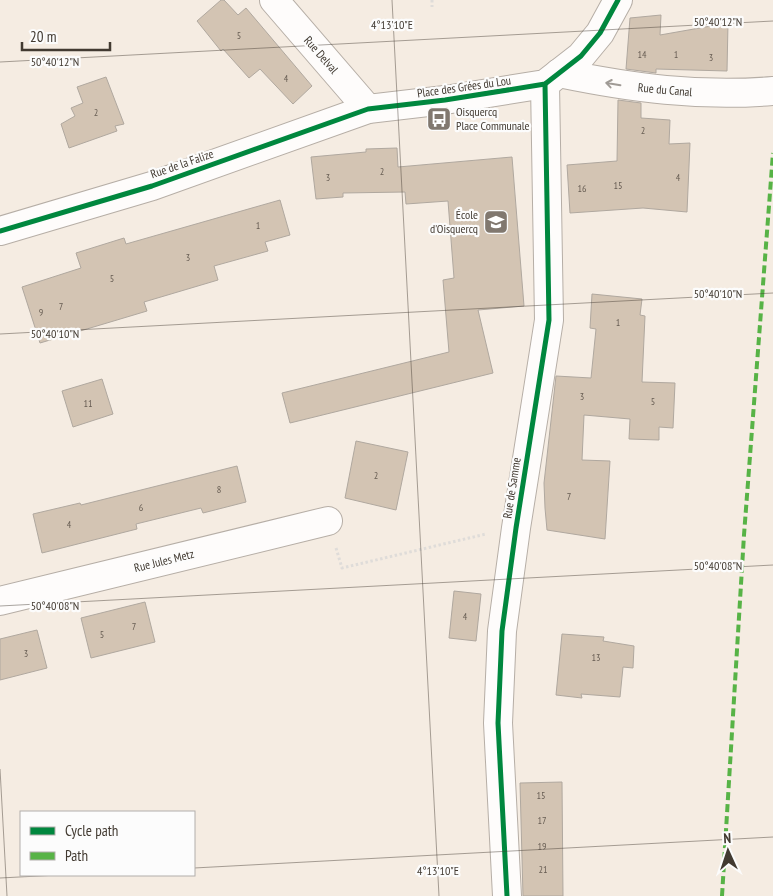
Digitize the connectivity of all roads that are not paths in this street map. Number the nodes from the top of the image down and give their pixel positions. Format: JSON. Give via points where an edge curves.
{"nodes":[{"id":1,"x":274,"y":0,"type":"edge"},
{"id":2,"x":618,"y":0,"type":"edge"},
{"id":3,"x":552,"y":79,"type":"junction"},
{"id":4,"x":773,"y":91,"type":"edge"},
{"id":5,"x":368,"y":109,"type":"junction"},
{"id":6,"x":0,"y":231,"type":"edge"},
{"id":7,"x":328,"y":520,"type":"road end"},
{"id":8,"x":0,"y":601,"type":"edge"},
{"id":9,"x":508,"y":896,"type":"edge"}],
"edges":[{"from":1,"to":5,"type":"street","name":"Rue Delval"},
{"from":2,"to":3,"type":"street","via":[[600,33],[581,56]]},
{"from":4,"to":3,"type":"street","name":"Rue du Canal","one_way":true,"via":[[731,95],[655,91]]},
{"from":3,"to":5,"type":"street","name":"Place des Grées du Lou","via":[[463,98]]},
{"from":3,"to":9,"type":"street","name":"Rue de Samme","via":[[549,320],[502,631],[498,723]]},
{"from":5,"to":6,"type":"street","name":"Rue de la Falize","via":[[152,186]]},
{"from":7,"to":8,"type":"street","name":"Rue Jules Metz"}]}
